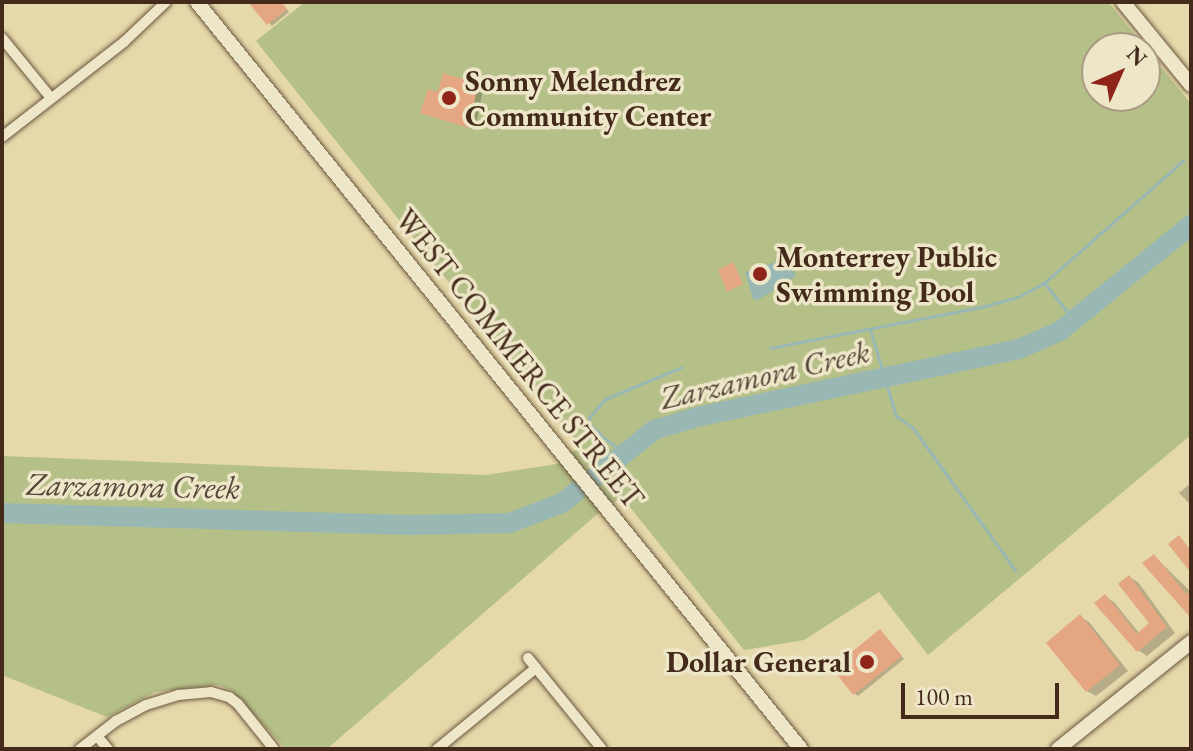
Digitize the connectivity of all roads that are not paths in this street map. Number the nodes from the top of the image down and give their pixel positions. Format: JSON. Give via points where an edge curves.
{"nodes":[{"id":1,"x":166,"y":2,"type":"edge"},
{"id":2,"x":197,"y":2,"type":"edge"},
{"id":3,"x":1123,"y":2,"type":"edge"},
{"id":4,"x":2,"y":38,"type":"edge"},
{"id":5,"x":1191,"y":85,"type":"edge"},
{"id":6,"x":51,"y":98,"type":"junction"},
{"id":7,"x":2,"y":137,"type":"edge"},
{"id":8,"x":1191,"y":642,"type":"edge"},
{"id":9,"x":528,"y":658,"type":"dead end"},
{"id":10,"x":536,"y":668,"type":"junction"},
{"id":11,"x":97,"y":736,"type":"junction"},
{"id":12,"x":80,"y":749,"type":"edge"},
{"id":13,"x":108,"y":749,"type":"edge"},
{"id":14,"x":274,"y":749,"type":"edge"},
{"id":15,"x":437,"y":749,"type":"edge"},
{"id":16,"x":602,"y":749,"type":"edge"},
{"id":17,"x":801,"y":749,"type":"edge"},
{"id":18,"x":1058,"y":749,"type":"edge"}],
"edges":[{"from":1,"to":6,"type":"street"},
{"from":2,"to":17,"type":"main road","name":"WEST COMMERCE STREET"},
{"from":3,"to":5,"type":"main road"},
{"from":4,"to":6,"type":"street"},
{"from":6,"to":7,"type":"street"},
{"from":8,"to":18,"type":"main road"},
{"from":9,"to":10,"type":"street"},
{"from":10,"to":15,"type":"street"},
{"from":10,"to":16,"type":"street"},
{"from":11,"to":12,"type":"street"},
{"from":11,"to":13,"type":"street"},
{"from":11,"to":14,"type":"street","via":[[130,712],[195,692],[229,697]]}]}
